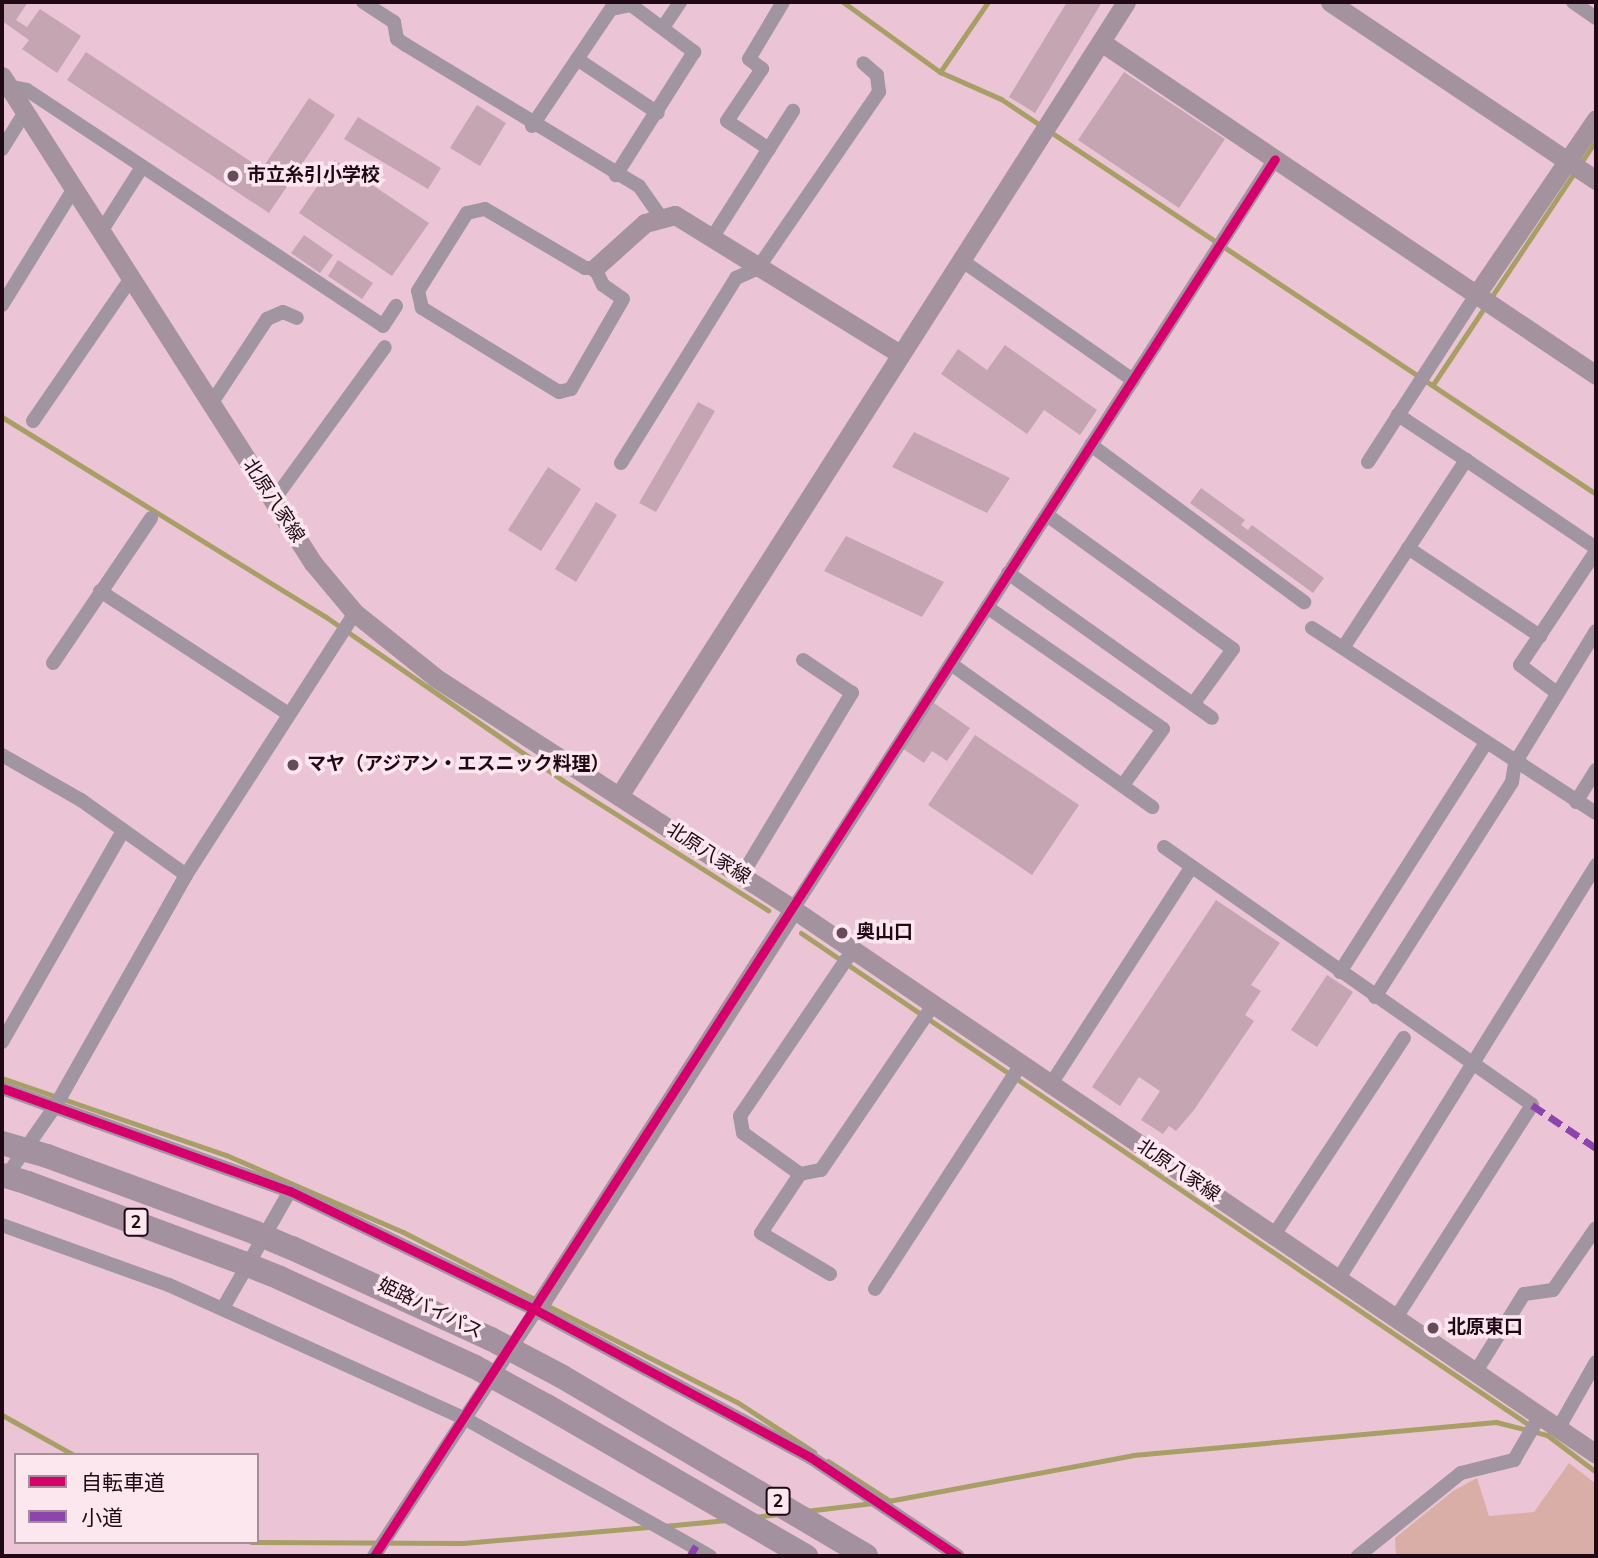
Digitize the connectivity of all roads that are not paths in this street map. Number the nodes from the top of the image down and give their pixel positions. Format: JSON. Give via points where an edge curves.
{"nodes":[{"id":1,"x":363,"y":2,"type":"edge"},
{"id":2,"x":680,"y":2,"type":"edge"},
{"id":3,"x":783,"y":2,"type":"edge"},
{"id":4,"x":1126,"y":2,"type":"edge"},
{"id":5,"x":1330,"y":2,"type":"edge"},
{"id":6,"x":1573,"y":2,"type":"edge"},
{"id":7,"x":1596,"y":18,"type":"edge"},
{"id":8,"x":664,"y":26,"type":"junction"},
{"id":9,"x":1101,"y":42,"type":"junction"},
{"id":10,"x":577,"y":59,"type":"junction"},
{"id":11,"x":863,"y":63,"type":"dead end"},
{"id":12,"x":5,"y":81,"type":"edge"},
{"id":13,"x":793,"y":111,"type":"dead end"},
{"id":14,"x":25,"y":113,"type":"junction"},
{"id":15,"x":658,"y":113,"type":"junction"},
{"id":16,"x":1596,"y":119,"type":"edge"},
{"id":17,"x":532,"y":126,"type":"junction"},
{"id":18,"x":2,"y":149,"type":"edge"},
{"id":19,"x":769,"y":149,"type":"junction"},
{"id":20,"x":1275,"y":159,"type":"junction"},
{"id":21,"x":1568,"y":162,"type":"junction"},
{"id":22,"x":142,"y":167,"type":"junction"},
{"id":23,"x":616,"y":175,"type":"junction"},
{"id":24,"x":1596,"y":180,"type":"edge"},
{"id":25,"x":75,"y":187,"type":"junction"},
{"id":26,"x":659,"y":215,"type":"junction"},
{"id":27,"x":102,"y":230,"type":"junction"},
{"id":28,"x":712,"y":238,"type":"junction"},
{"id":29,"x":961,"y":260,"type":"junction"},
{"id":30,"x":595,"y":268,"type":"junction"},
{"id":31,"x":758,"y":268,"type":"junction"},
{"id":32,"x":132,"y":277,"type":"junction"},
{"id":33,"x":1476,"y":295,"type":"junction"},
{"id":34,"x":2,"y":305,"type":"edge"},
{"id":35,"x":396,"y":306,"type":"dead end"},
{"id":36,"x":297,"y":318,"type":"dead end"},
{"id":37,"x":385,"y":347,"type":"dead end"},
{"id":38,"x":900,"y":354,"type":"junction"},
{"id":39,"x":1596,"y":375,"type":"edge"},
{"id":40,"x":1133,"y":380,"type":"junction"},
{"id":41,"x":211,"y":404,"type":"junction"},
{"id":42,"x":1398,"y":415,"type":"junction"},
{"id":43,"x":33,"y":421,"type":"dead end"},
{"id":44,"x":1091,"y":445,"type":"junction"},
{"id":45,"x":1466,"y":460,"type":"junction"},
{"id":46,"x":1368,"y":462,"type":"dead end"},
{"id":47,"x":621,"y":463,"type":"dead end"},
{"id":48,"x":273,"y":501,"type":"junction"},
{"id":49,"x":1047,"y":515,"type":"junction"},
{"id":50,"x":151,"y":518,"type":"dead end"},
{"id":51,"x":1408,"y":548,"type":"junction"},
{"id":52,"x":1596,"y":550,"type":"edge"},
{"id":53,"x":1009,"y":573,"type":"junction"},
{"id":54,"x":100,"y":590,"type":"junction"},
{"id":55,"x":1304,"y":601,"type":"dead end"},
{"id":56,"x":987,"y":607,"type":"junction"},
{"id":57,"x":355,"y":613,"type":"junction"},
{"id":58,"x":1312,"y":628,"type":"dead end"},
{"id":59,"x":1596,"y":631,"type":"edge"},
{"id":60,"x":1540,"y":636,"type":"junction"},
{"id":61,"x":1343,"y":648,"type":"junction"},
{"id":62,"x":803,"y":660,"type":"dead end"},
{"id":63,"x":53,"y":663,"type":"dead end"},
{"id":64,"x":951,"y":664,"type":"junction"},
{"id":65,"x":1557,"y":693,"type":"junction"},
{"id":66,"x":1193,"y":705,"type":"junction"},
{"id":67,"x":287,"y":713,"type":"junction"},
{"id":68,"x":1212,"y":718,"type":"dead end"},
{"id":69,"x":1486,"y":743,"type":"junction"},
{"id":70,"x":2,"y":755,"type":"edge"},
{"id":71,"x":1514,"y":763,"type":"junction"},
{"id":72,"x":1596,"y":769,"type":"edge"},
{"id":73,"x":1123,"y":785,"type":"junction"},
{"id":74,"x":619,"y":796,"type":"junction"},
{"id":75,"x":1576,"y":802,"type":"junction"},
{"id":76,"x":1152,"y":807,"type":"dead end"},
{"id":77,"x":1596,"y":813,"type":"edge"},
{"id":78,"x":121,"y":834,"type":"junction"},
{"id":79,"x":1164,"y":847,"type":"dead end"},
{"id":80,"x":1596,"y":866,"type":"edge"},
{"id":81,"x":1191,"y":868,"type":"junction"},
{"id":82,"x":186,"y":875,"type":"junction"},
{"id":83,"x":742,"y":875,"type":"junction"},
{"id":84,"x":793,"y":909,"type":"junction"},
{"id":85,"x":853,"y":950,"type":"junction"},
{"id":86,"x":1340,"y":972,"type":"junction"},
{"id":87,"x":1375,"y":997,"type":"junction"},
{"id":88,"x":933,"y":1006,"type":"junction"},
{"id":89,"x":1404,"y":1038,"type":"dead end"},
{"id":90,"x":2,"y":1042,"type":"edge"},
{"id":91,"x":1021,"y":1064,"type":"junction"},
{"id":92,"x":1475,"y":1065,"type":"junction"},
{"id":93,"x":1051,"y":1084,"type":"junction"},
{"id":94,"x":2,"y":1088,"type":"edge"},
{"id":95,"x":56,"y":1105,"type":"junction"},
{"id":96,"x":2,"y":1143,"type":"edge"},
{"id":97,"x":800,"y":1174,"type":"junction"},
{"id":98,"x":2,"y":1175,"type":"edge"},
{"id":99,"x":2,"y":1183,"type":"edge"},
{"id":100,"x":290,"y":1191,"type":"junction"},
{"id":101,"x":2,"y":1225,"type":"edge"},
{"id":102,"x":1596,"y":1228,"type":"edge"},
{"id":103,"x":1274,"y":1235,"type":"junction"},
{"id":104,"x":830,"y":1274,"type":"dead end"},
{"id":105,"x":1338,"y":1280,"type":"junction"},
{"id":106,"x":875,"y":1289,"type":"dead end"},
{"id":107,"x":223,"y":1308,"type":"junction"},
{"id":108,"x":536,"y":1310,"type":"junction"},
{"id":109,"x":1395,"y":1319,"type":"junction"},
{"id":110,"x":1596,"y":1362,"type":"edge"},
{"id":111,"x":1475,"y":1373,"type":"junction"},
{"id":112,"x":1539,"y":1417,"type":"junction"},
{"id":113,"x":464,"y":1418,"type":"junction"},
{"id":114,"x":1558,"y":1429,"type":"junction"},
{"id":115,"x":1596,"y":1454,"type":"edge"},
{"id":116,"x":373,"y":1556,"type":"edge"},
{"id":117,"x":710,"y":1556,"type":"edge"},
{"id":118,"x":806,"y":1556,"type":"edge"},
{"id":119,"x":866,"y":1556,"type":"edge"},
{"id":120,"x":958,"y":1556,"type":"edge"},
{"id":121,"x":1358,"y":1556,"type":"edge"}],
"edges":[{"from":1,"to":17,"type":"street","via":[[394,22],[397,38]]},
{"from":2,"to":8,"type":"street"},
{"from":3,"to":19,"type":"street","via":[[749,59],[762,69],[727,121]]},
{"from":4,"to":9,"type":"street"},
{"from":5,"to":21,"type":"street"},
{"from":6,"to":7,"type":"street"},
{"from":8,"to":10,"type":"street","via":[[631,5],[611,9]]},
{"from":8,"to":15,"type":"street","via":[[694,52]]},
{"from":9,"to":20,"type":"street"},
{"from":9,"to":29,"type":"street"},
{"from":10,"to":15,"type":"street"},
{"from":10,"to":17,"type":"street"},
{"from":11,"to":31,"type":"street","via":[[877,75],[879,92]]},
{"from":12,"to":14,"type":"street","name":"北原八家線"},
{"from":12,"to":22,"type":"street","via":[[27,90]]},
{"from":13,"to":19,"type":"street"},
{"from":14,"to":18,"type":"street"},
{"from":14,"to":25,"type":"street","name":"北原八家線"},
{"from":15,"to":23,"type":"street"},
{"from":16,"to":21,"type":"street"},
{"from":17,"to":23,"type":"street"},
{"from":19,"to":28,"type":"street"},
{"from":20,"to":33,"type":"street"},
{"from":20,"to":40,"type":"street"},
{"from":21,"to":24,"type":"street"},
{"from":21,"to":33,"type":"street"},
{"from":22,"to":27,"type":"street"},
{"from":22,"to":35,"type":"street","via":[[383,326]]},
{"from":23,"to":26,"type":"street","via":[[651,195]]},
{"from":25,"to":27,"type":"street","name":"北原八家線"},
{"from":25,"to":34,"type":"street"},
{"from":26,"to":28,"type":"street","via":[[675,215]]},
{"from":26,"to":30,"type":"street"},
{"from":27,"to":32,"type":"street","name":"北原八家線"},
{"from":28,"to":31,"type":"street"},
{"from":29,"to":38,"type":"street"},
{"from":29,"to":40,"type":"street"},
{"from":30,"to":30,"type":"street","via":[[603,285],[622,299],[621,309],[571,388],[559,392],[422,308],[418,291],[467,213],[477,209],[585,268]]},
{"from":31,"to":38,"type":"street"},
{"from":31,"to":47,"type":"street","via":[[736,278]]},
{"from":32,"to":41,"type":"street","name":"北原八家線"},
{"from":32,"to":43,"type":"street"},
{"from":33,"to":39,"type":"street"},
{"from":33,"to":42,"type":"street"},
{"from":36,"to":41,"type":"street","via":[[283,312],[267,319]]},
{"from":37,"to":48,"type":"street"},
{"from":38,"to":74,"type":"street"},
{"from":40,"to":44,"type":"street"},
{"from":41,"to":48,"type":"street","name":"北原八家線"},
{"from":42,"to":45,"type":"street"},
{"from":42,"to":46,"type":"street"},
{"from":44,"to":49,"type":"street"},
{"from":44,"to":55,"type":"street"},
{"from":45,"to":51,"type":"street"},
{"from":45,"to":52,"type":"street"},
{"from":48,"to":57,"type":"street","name":"北原八家線"},
{"from":49,"to":53,"type":"street"},
{"from":49,"to":66,"type":"street","via":[[1233,649]]},
{"from":50,"to":54,"type":"street"},
{"from":51,"to":60,"type":"street"},
{"from":51,"to":61,"type":"street"},
{"from":52,"to":60,"type":"street"},
{"from":53,"to":56,"type":"street"},
{"from":53,"to":66,"type":"street"},
{"from":54,"to":63,"type":"street"},
{"from":54,"to":67,"type":"street"},
{"from":56,"to":64,"type":"street"},
{"from":56,"to":73,"type":"street","via":[[1163,729]]},
{"from":57,"to":67,"type":"street"},
{"from":57,"to":74,"type":"street","name":"北原八家線","via":[[436,678]]},
{"from":58,"to":61,"type":"street"},
{"from":59,"to":65,"type":"street"},
{"from":60,"to":65,"type":"street","via":[[1520,665]]},
{"from":61,"to":69,"type":"street"},
{"from":62,"to":83,"type":"street","via":[[852,693]]},
{"from":64,"to":73,"type":"street"},
{"from":64,"to":84,"type":"street"},
{"from":65,"to":71,"type":"street"},
{"from":66,"to":68,"type":"street"},
{"from":67,"to":82,"type":"street"},
{"from":69,"to":71,"type":"street"},
{"from":69,"to":86,"type":"street"},
{"from":70,"to":78,"type":"street","via":[[81,800]]},
{"from":71,"to":75,"type":"street"},
{"from":71,"to":87,"type":"street","via":[[1512,782]]},
{"from":72,"to":75,"type":"street"},
{"from":73,"to":76,"type":"street"},
{"from":74,"to":83,"type":"street","name":"北原八家線"},
{"from":75,"to":77,"type":"street"},
{"from":78,"to":82,"type":"street"},
{"from":78,"to":90,"type":"street"},
{"from":79,"to":81,"type":"street"},
{"from":80,"to":92,"type":"street"},
{"from":81,"to":86,"type":"street"},
{"from":81,"to":93,"type":"street"},
{"from":82,"to":95,"type":"street"},
{"from":83,"to":84,"type":"street","name":"北原八家線"},
{"from":84,"to":85,"type":"street","name":"北原八家線"},
{"from":84,"to":108,"type":"street"},
{"from":85,"to":88,"type":"street","name":"北原八家線"},
{"from":85,"to":97,"type":"street","via":[[740,1116],[743,1133]]},
{"from":86,"to":87,"type":"street"},
{"from":87,"to":92,"type":"street"},
{"from":88,"to":91,"type":"street","name":"北原八家線"},
{"from":88,"to":97,"type":"street","via":[[821,1170]]},
{"from":89,"to":103,"type":"street"},
{"from":91,"to":93,"type":"street","name":"北原八家線"},
{"from":91,"to":106,"type":"street"},
{"from":92,"to":105,"type":"street"},
{"from":92,"to":109,"type":"street","via":[[1532,1105]]},
{"from":93,"to":103,"type":"street","name":"北原八家線"},
{"from":94,"to":95,"type":"street"},
{"from":95,"to":99,"type":"street"},
{"from":95,"to":100,"type":"street"},
{"from":96,"to":119,"type":"highway","name":"姫路バイパス","number":"2","bridge":true,"via":[[256,1233],[491,1339],[712,1460]]},
{"from":97,"to":104,"type":"street","via":[[761,1233]]},
{"from":98,"to":118,"type":"highway","name":"姫路バイパス","number":"2","bridge":true,"via":[[280,1278],[475,1367],[695,1487]]},
{"from":100,"to":107,"type":"street"},
{"from":100,"to":108,"type":"street"},
{"from":101,"to":107,"type":"street"},
{"from":102,"to":111,"type":"street","via":[[1553,1290],[1524,1294]]},
{"from":103,"to":105,"type":"street","name":"北原八家線"},
{"from":105,"to":109,"type":"street","name":"北原八家線"},
{"from":107,"to":113,"type":"street"},
{"from":108,"to":113,"type":"street"},
{"from":108,"to":120,"type":"street","via":[[810,1457]]},
{"from":109,"to":111,"type":"street","name":"北原八家線"},
{"from":110,"to":114,"type":"street"},
{"from":111,"to":112,"type":"street","name":"北原八家線"},
{"from":112,"to":114,"type":"street","name":"北原八家線"},
{"from":112,"to":121,"type":"street","via":[[1514,1460],[1461,1473],[1428,1495]]},
{"from":113,"to":116,"type":"street"},
{"from":113,"to":117,"type":"street"},
{"from":114,"to":115,"type":"street","name":"北原八家線"}]}
